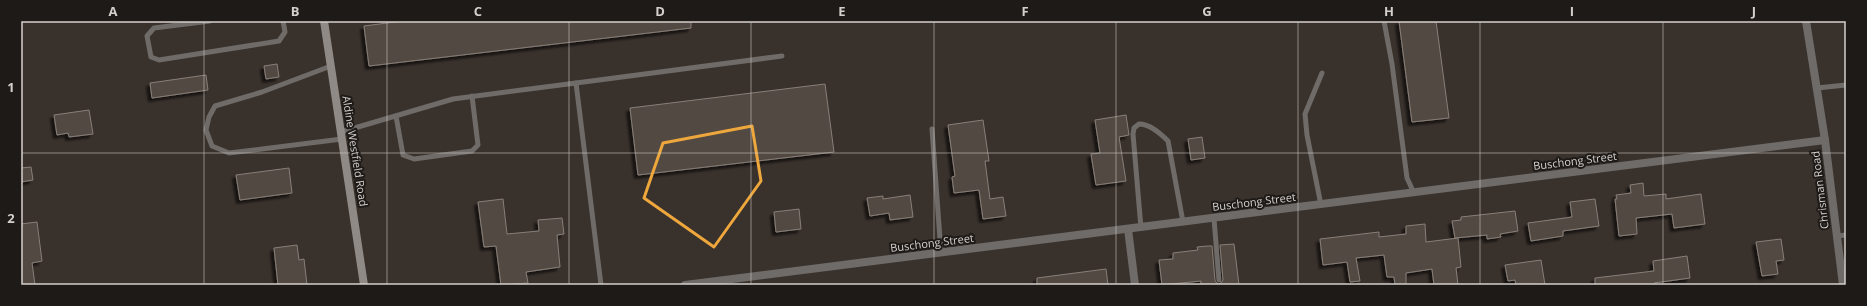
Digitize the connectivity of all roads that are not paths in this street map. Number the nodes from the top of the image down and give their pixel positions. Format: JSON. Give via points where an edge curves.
{"nodes":[{"id":1,"x":210,"y":21,"type":"edge"},
{"id":2,"x":284,"y":21,"type":"edge"},
{"id":3,"x":324,"y":21,"type":"edge"},
{"id":4,"x":1384,"y":21,"type":"edge"},
{"id":5,"x":1806,"y":21,"type":"edge"},
{"id":6,"x":782,"y":56,"type":"dead end"},
{"id":7,"x":330,"y":66,"type":"junction"},
{"id":8,"x":1322,"y":73,"type":"dead end"},
{"id":9,"x":576,"y":83,"type":"junction"},
{"id":10,"x":1846,"y":85,"type":"edge"},
{"id":11,"x":1817,"y":88,"type":"junction"},
{"id":12,"x":472,"y":96,"type":"junction"},
{"id":13,"x":396,"y":116,"type":"junction"},
{"id":14,"x":932,"y":129,"type":"dead end"},
{"id":15,"x":341,"y":136,"type":"junction"},
{"id":16,"x":1825,"y":140,"type":"junction"},
{"id":17,"x":1414,"y":194,"type":"junction"},
{"id":18,"x":1321,"y":205,"type":"junction"},
{"id":19,"x":1214,"y":219,"type":"junction"},
{"id":20,"x":1183,"y":222,"type":"junction"},
{"id":21,"x":1142,"y":228,"type":"junction"},
{"id":22,"x":1128,"y":229,"type":"junction"},
{"id":23,"x":1846,"y":235,"type":"edge"},
{"id":24,"x":1837,"y":236,"type":"junction"},
{"id":25,"x":941,"y":253,"type":"junction"},
{"id":26,"x":1219,"y":280,"type":"dead end"},
{"id":27,"x":364,"y":285,"type":"edge"},
{"id":28,"x":601,"y":285,"type":"edge"},
{"id":29,"x":686,"y":285,"type":"edge"},
{"id":30,"x":1135,"y":285,"type":"edge"},
{"id":31,"x":1843,"y":285,"type":"edge"}],
"edges":[{"from":1,"to":2,"type":"lane","via":[[154,28],[147,36],[151,57],[160,60],[279,41],[286,32]]},
{"from":3,"to":7,"type":"main road","name":"Aldine Westfield Road"},
{"from":4,"to":17,"type":"lane","via":[[1407,178]]},
{"from":5,"to":11,"type":"street","name":"Chrisman Road"},
{"from":6,"to":9,"type":"lane"},
{"from":7,"to":15,"type":"main road","name":"Aldine Westfield Road"},
{"from":7,"to":15,"type":"lane","via":[[262,92],[215,106],[206,130],[212,146],[230,153]]},
{"from":8,"to":18,"type":"lane","via":[[1305,114]]},
{"from":9,"to":12,"type":"lane"},
{"from":9,"to":28,"type":"lane"},
{"from":10,"to":11,"type":"lane"},
{"from":11,"to":16,"type":"street","name":"Chrisman Road"},
{"from":12,"to":13,"type":"lane"},
{"from":12,"to":13,"type":"lane","via":[[478,145],[472,151],[414,159],[404,155]]},
{"from":13,"to":15,"type":"lane"},
{"from":14,"to":25,"type":"lane"},
{"from":15,"to":27,"type":"main road","name":"Aldine Westfield Road"},
{"from":16,"to":17,"type":"street","name":"Buschong Street"},
{"from":16,"to":24,"type":"street","name":"Chrisman Road"},
{"from":17,"to":18,"type":"street","name":"Buschong Street"},
{"from":18,"to":19,"type":"street","name":"Buschong Street"},
{"from":19,"to":20,"type":"street","name":"Buschong Street"},
{"from":19,"to":26,"type":"lane"},
{"from":20,"to":21,"type":"street","name":"Buschong Street"},
{"from":20,"to":21,"type":"lane","via":[[1168,141],[1146,124],[1139,124],[1134,128],[1133,134]]},
{"from":21,"to":22,"type":"street","name":"Buschong Street"},
{"from":22,"to":25,"type":"street","name":"Buschong Street"},
{"from":22,"to":30,"type":"street"},
{"from":23,"to":24,"type":"lane"},
{"from":24,"to":31,"type":"street","name":"Chrisman Road"},
{"from":25,"to":29,"type":"street","name":"Buschong Street"}]}
